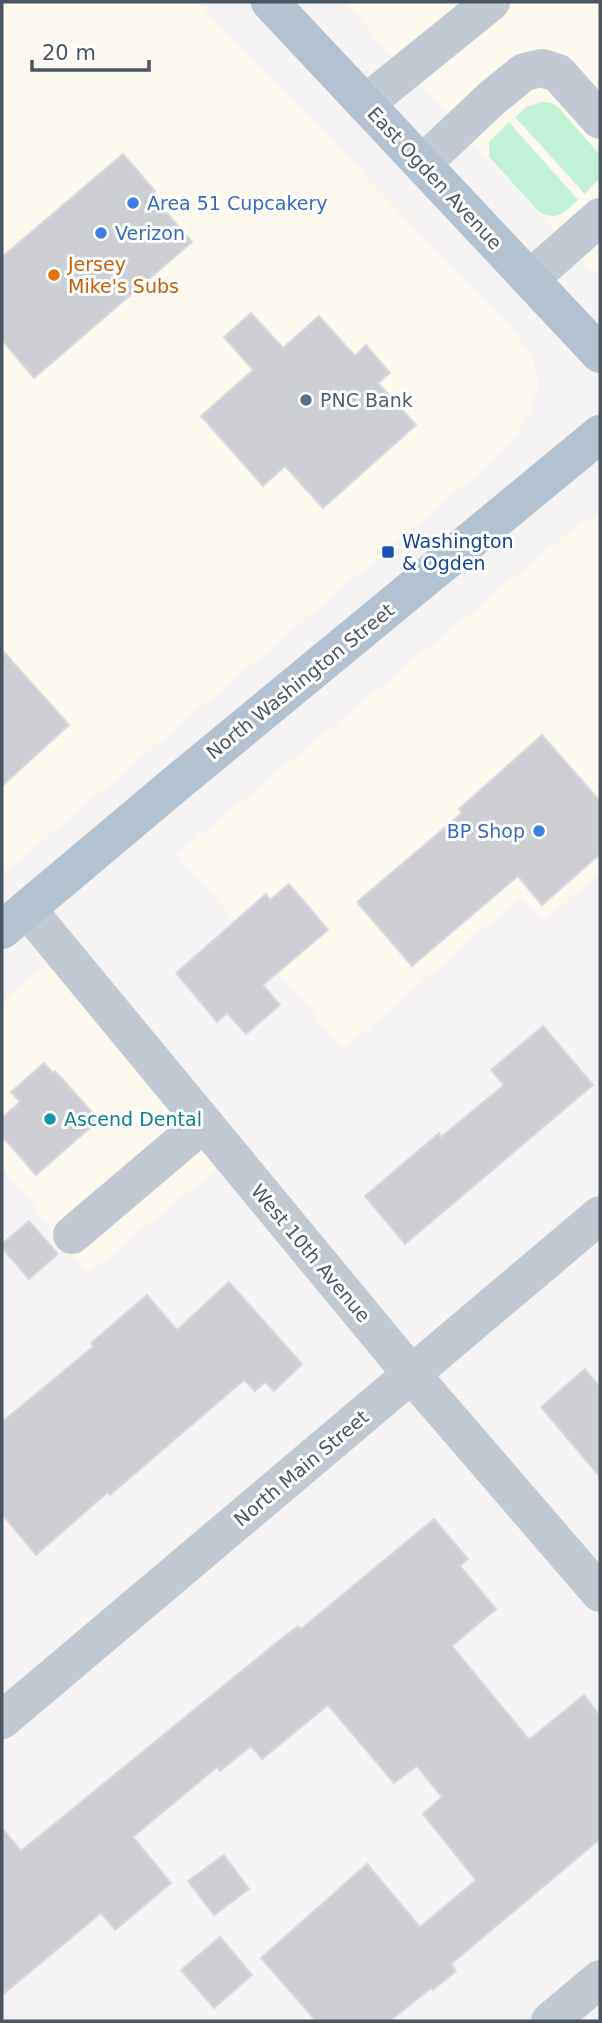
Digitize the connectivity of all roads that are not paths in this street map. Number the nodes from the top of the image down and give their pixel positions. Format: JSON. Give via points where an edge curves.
{"nodes":[{"id":1,"x":270,"y":2,"type":"edge"},
{"id":2,"x":491,"y":2,"type":"edge"},
{"id":3,"x":365,"y":104,"type":"junction"},
{"id":4,"x":600,"y":120,"type":"edge"},
{"id":5,"x":422,"y":164,"type":"junction"},
{"id":6,"x":600,"y":217,"type":"edge"},
{"id":7,"x":530,"y":279,"type":"junction"},
{"id":8,"x":600,"y":354,"type":"edge"},
{"id":9,"x":600,"y":434,"type":"edge"},
{"id":10,"x":14,"y":919,"type":"edge"},
{"id":11,"x":204,"y":1124,"type":"junction"},
{"id":12,"x":600,"y":1215,"type":"edge"},
{"id":13,"x":72,"y":1235,"type":"dead end"},
{"id":14,"x":412,"y":1374,"type":"junction"},
{"id":15,"x":600,"y":1593,"type":"edge"},
{"id":16,"x":2,"y":1720,"type":"edge"},
{"id":17,"x":600,"y":1979,"type":"edge"},
{"id":18,"x":550,"y":2021,"type":"edge"}],
"edges":[{"from":1,"to":3,"type":"main road","name":"East Ogden Avenue"},
{"from":2,"to":3,"type":"street"},
{"from":3,"to":5,"type":"main road","name":"East Ogden Avenue"},
{"from":4,"to":5,"type":"street","via":[[558,73],[542,68],[524,72]]},
{"from":5,"to":7,"type":"main road","name":"East Ogden Avenue"},
{"from":6,"to":7,"type":"street"},
{"from":7,"to":8,"type":"main road","name":"East Ogden Avenue"},
{"from":9,"to":10,"type":"main road","name":"North Washington Street"},
{"from":10,"to":11,"type":"street","name":"West 10th Avenue"},
{"from":11,"to":13,"type":"street"},
{"from":11,"to":14,"type":"street","name":"West 10th Avenue"},
{"from":12,"to":14,"type":"street","name":"North Main Street"},
{"from":14,"to":15,"type":"street","name":"West 10th Avenue"},
{"from":14,"to":16,"type":"street","name":"North Main Street"},
{"from":17,"to":18,"type":"street"}]}
